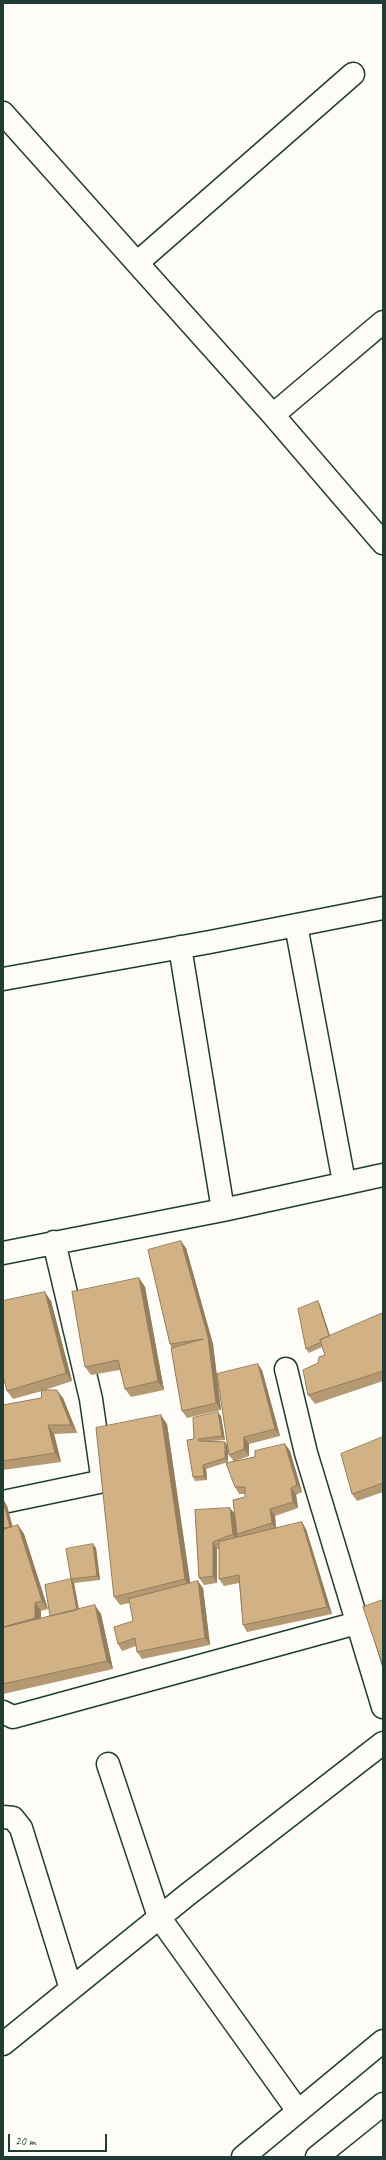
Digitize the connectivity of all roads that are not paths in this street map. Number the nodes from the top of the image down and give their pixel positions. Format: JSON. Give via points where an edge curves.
{"nodes":[{"id":1,"x":353,"y":74,"type":"dead end"},
{"id":2,"x":3,"y":114,"type":"edge"},
{"id":3,"x":137,"y":263,"type":"junction"},
{"id":4,"x":383,"y":322,"type":"edge"},
{"id":5,"x":273,"y":415,"type":"junction"},
{"id":6,"x":383,"y":543,"type":"edge"},
{"id":7,"x":383,"y":908,"type":"edge"},
{"id":8,"x":296,"y":925,"type":"junction"},
{"id":9,"x":180,"y":947,"type":"junction"},
{"id":10,"x":3,"y":979,"type":"edge"},
{"id":11,"x":383,"y":1175,"type":"edge"},
{"id":12,"x":344,"y":1182,"type":"junction"},
{"id":13,"x":223,"y":1210,"type":"junction"},
{"id":14,"x":54,"y":1242,"type":"junction"},
{"id":15,"x":3,"y":1253,"type":"edge"},
{"id":16,"x":286,"y":1369,"type":"dead end"},
{"id":17,"x":3,"y":1502,"type":"edge"},
{"id":18,"x":358,"y":1624,"type":"junction"},
{"id":19,"x":383,"y":1707,"type":"edge"},
{"id":20,"x":3,"y":1712,"type":"edge"},
{"id":21,"x":383,"y":1743,"type":"edge"},
{"id":22,"x":108,"y":1764,"type":"dead end"},
{"id":23,"x":3,"y":1817,"type":"edge"},
{"id":24,"x":159,"y":1917,"type":"junction"},
{"id":25,"x":71,"y":1989,"type":"junction"},
{"id":26,"x":383,"y":2041,"type":"edge"},
{"id":27,"x":3,"y":2044,"type":"edge"},
{"id":28,"x":383,"y":2104,"type":"edge"},
{"id":29,"x":298,"y":2111,"type":"junction"},
{"id":30,"x":243,"y":2157,"type":"edge"},
{"id":31,"x":317,"y":2157,"type":"edge"}],
"edges":[{"from":1,"to":3,"type":"street"},
{"from":2,"to":3,"type":"street"},
{"from":3,"to":5,"type":"street"},
{"from":4,"to":5,"type":"street"},
{"from":5,"to":6,"type":"street"},
{"from":7,"to":8,"type":"street"},
{"from":8,"to":9,"type":"street"},
{"from":8,"to":12,"type":"street"},
{"from":9,"to":10,"type":"street"},
{"from":9,"to":13,"type":"street"},
{"from":11,"to":12,"type":"street"},
{"from":12,"to":13,"type":"street"},
{"from":13,"to":14,"type":"street"},
{"from":14,"to":15,"type":"street"},
{"from":14,"to":17,"type":"street","via":[[91,1399],[102,1476],[99,1482]]},
{"from":16,"to":18,"type":"street","via":[[306,1453]]},
{"from":18,"to":19,"type":"street"},
{"from":18,"to":20,"type":"street","via":[[13,1717]]},
{"from":21,"to":24,"type":"street"},
{"from":22,"to":24,"type":"street"},
{"from":23,"to":25,"type":"street","via":[[13,1818],[21,1828]]},
{"from":24,"to":25,"type":"street"},
{"from":24,"to":29,"type":"street"},
{"from":25,"to":27,"type":"street"},
{"from":26,"to":29,"type":"street"},
{"from":28,"to":31,"type":"street"},
{"from":29,"to":30,"type":"street"}]}
